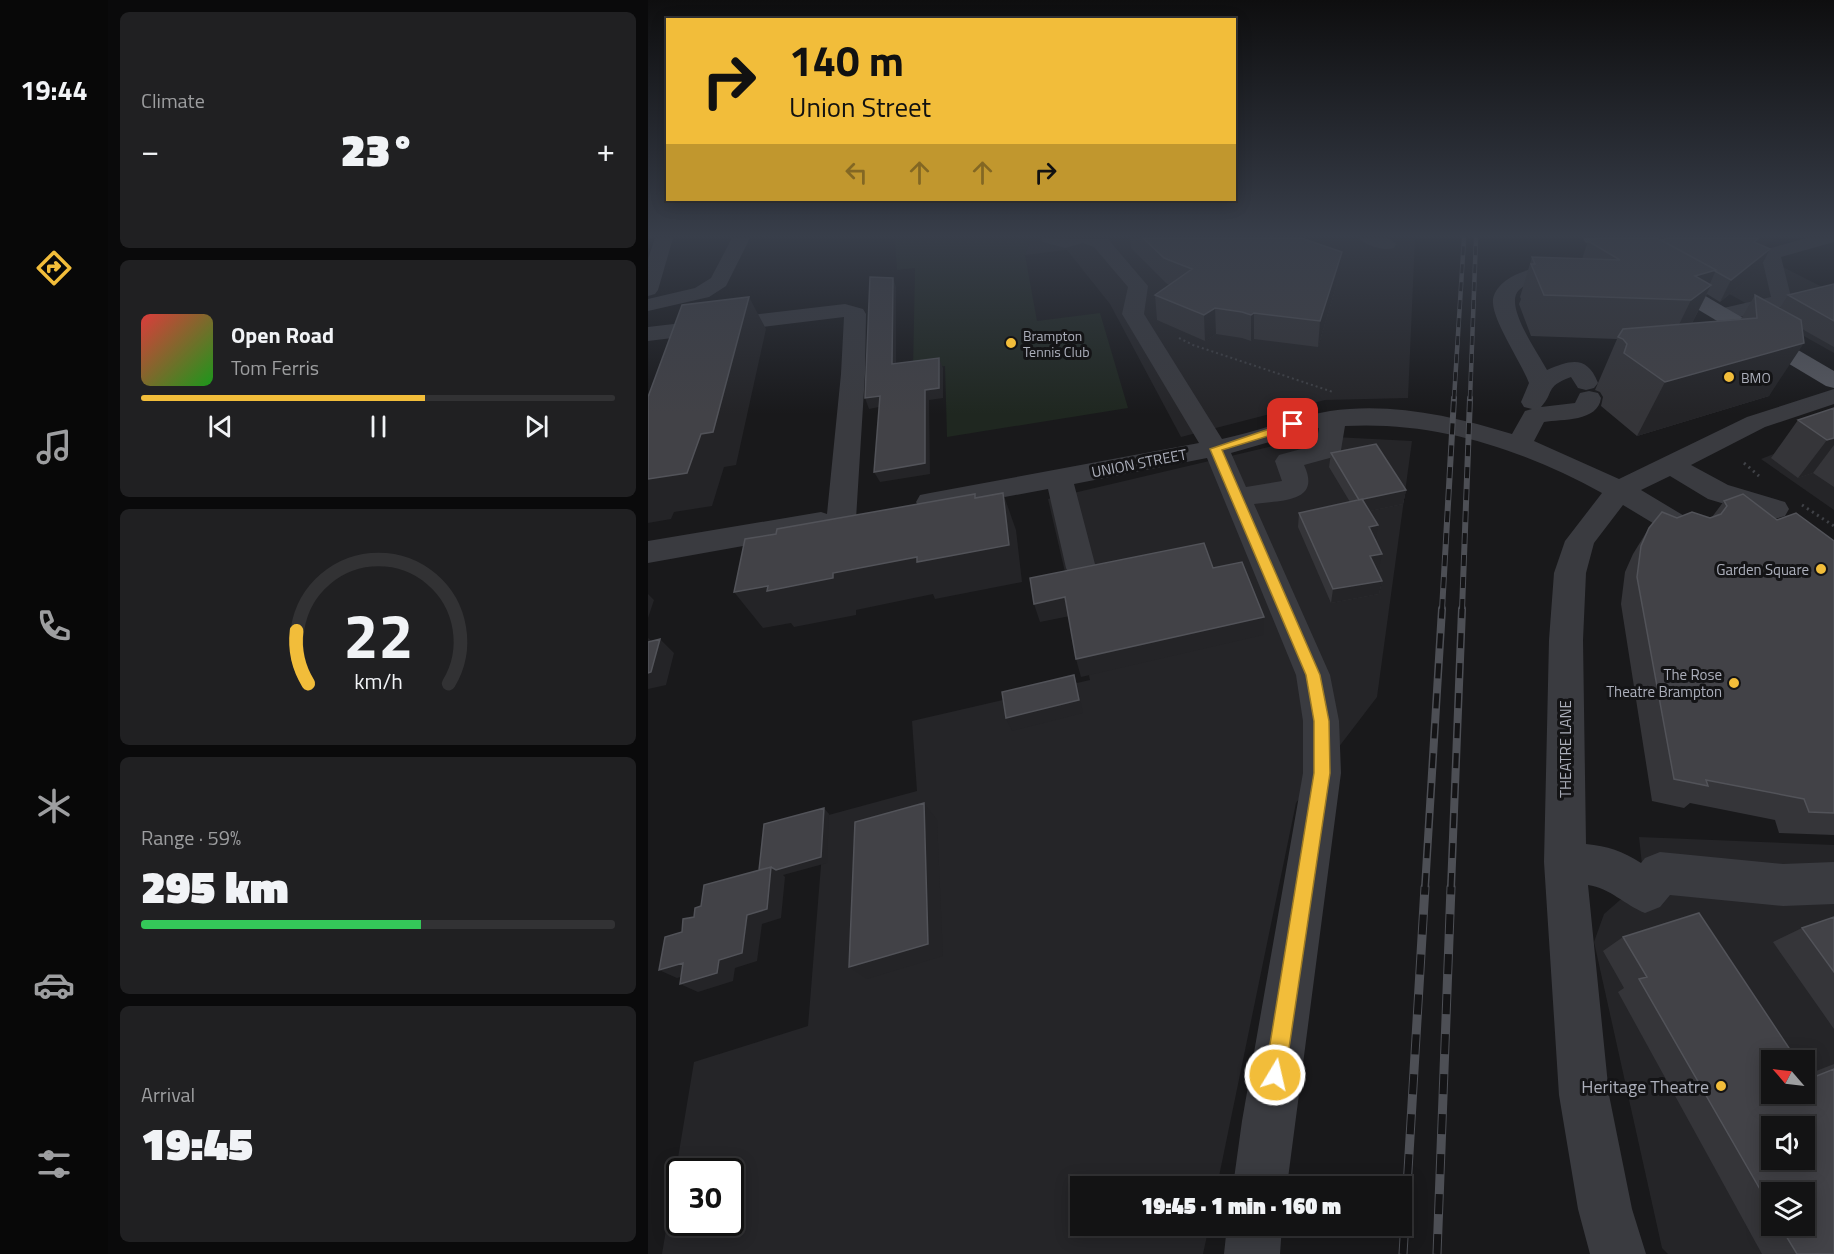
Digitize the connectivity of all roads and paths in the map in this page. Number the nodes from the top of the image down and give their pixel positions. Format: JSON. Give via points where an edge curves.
{"nodes":[{"id":1,"x":686,"y":297,"type":"edge"},
{"id":2,"x":1136,"y":297,"type":"edge"},
{"id":3,"x":1504,"y":297,"type":"edge"},
{"id":4,"x":1692,"y":297,"type":"edge"},
{"id":5,"x":1781,"y":297,"type":"edge"},
{"id":6,"x":648,"y":305,"type":"edge"},
{"id":7,"x":1133,"y":314,"type":"junction"},
{"id":8,"x":1723,"y":315,"type":"junction"},
{"id":9,"x":648,"y":334,"type":"edge"},
{"id":10,"x":1834,"y":381,"type":"edge"},
{"id":11,"x":1541,"y":383,"type":"junction"},
{"id":12,"x":1834,"y":396,"type":"edge"},
{"id":13,"x":1336,"y":406,"type":"junction"},
{"id":14,"x":1534,"y":416,"type":"junction"},
{"id":15,"x":1520,"y":444,"type":"junction"},
{"id":16,"x":1216,"y":449,"type":"junction"},
{"id":17,"x":1670,"y":464,"type":"junction"},
{"id":18,"x":1059,"y":478,"type":"junction"},
{"id":19,"x":1619,"y":490,"type":"junction"},
{"id":20,"x":1237,"y":498,"type":"junction"},
{"id":21,"x":909,"y":506,"type":"edge"},
{"id":22,"x":1775,"y":509,"type":"dead end"},
{"id":23,"x":1691,"y":533,"type":"edge"},
{"id":24,"x":648,"y":552,"type":"edge"},
{"id":25,"x":1081,"y":568,"type":"edge"},
{"id":26,"x":1565,"y":862,"type":"junction"},
{"id":27,"x":1834,"y":883,"type":"edge"},
{"id":28,"x":1261,"y":1176,"type":"edge"},
{"id":29,"x":1254,"y":1236,"type":"edge"},
{"id":30,"x":1252,"y":1254,"type":"edge"},
{"id":31,"x":1618,"y":1254,"type":"edge"}],
"edges":[{"from":1,"to":6,"type":"street"},
{"from":2,"to":7,"type":"street"},
{"from":3,"to":11,"type":"street","via":[[1507,315]]},
{"from":4,"to":8,"type":"main road"},
{"from":5,"to":8,"type":"street","via":[[1782,301]]},
{"from":7,"to":13,"type":"path","via":[[1193,345]]},
{"from":7,"to":16,"type":"street"},
{"from":8,"to":10,"type":"main road"},
{"from":9,"to":24,"type":"street","via":[[845,310],[855,314],[852,517]]},
{"from":11,"to":14,"type":"street","via":[[1533,400]]},
{"from":11,"to":14,"type":"street","via":[[1552,374],[1587,378],[1588,405]]},
{"from":12,"to":17,"type":"street","name":"THEATRE LANE","via":[[1756,422]]},
{"from":13,"to":15,"type":"street","name":"UNION STREET","via":[[1385,418],[1472,430]]},
{"from":13,"to":16,"type":"street","name":"UNION STREET"},
{"from":13,"to":20,"type":"street","via":[[1328,450],[1288,461],[1296,478],[1295,486]]},
{"from":14,"to":15,"type":"street"},
{"from":15,"to":19,"type":"street","name":"UNION STREET"},
{"from":16,"to":18,"type":"street","name":"UNION STREET"},
{"from":16,"to":20,"type":"street"},
{"from":17,"to":19,"type":"street","name":"THEATRE LANE"},
{"from":17,"to":22,"type":"street","via":[[1718,492]]},
{"from":18,"to":21,"type":"street","name":"UNION STREET"},
{"from":18,"to":25,"type":"street"},
{"from":19,"to":23,"type":"street","name":"UNION STREET"},
{"from":19,"to":26,"type":"street","name":"THEATRE LANE","via":[[1581,541],[1570,573]]},
{"from":20,"to":28,"type":"street","via":[[1313,675],[1321,721],[1322,773]]},
{"from":26,"to":27,"type":"street","via":[[1610,867],[1645,892],[1660,873],[1783,885]]},
{"from":26,"to":31,"type":"street","name":"THEATRE LANE","via":[[1584,1095],[1605,1209]]},
{"from":29,"to":30,"type":"street"}]}
